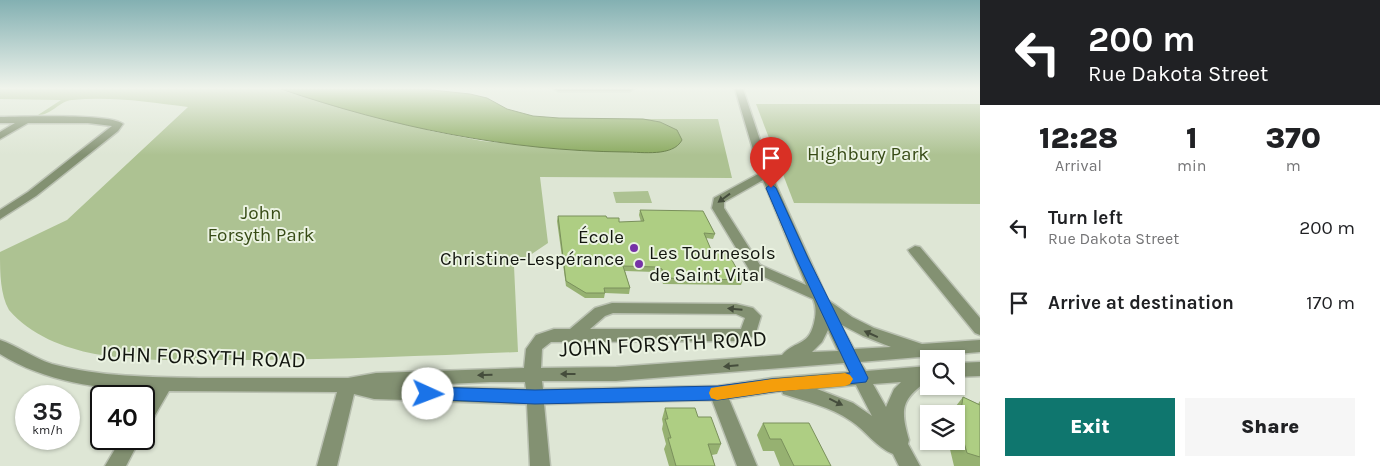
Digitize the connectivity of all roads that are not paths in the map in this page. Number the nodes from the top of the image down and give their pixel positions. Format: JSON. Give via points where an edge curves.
{"nodes":[{"id":1,"x":746,"y":111,"type":"edge"},
{"id":2,"x":0,"y":120,"type":"edge"},
{"id":3,"x":26,"y":120,"type":"junction"},
{"id":4,"x":0,"y":136,"type":"edge"},
{"id":5,"x":766,"y":174,"type":"junction"},
{"id":6,"x":0,"y":215,"type":"edge"},
{"id":7,"x":915,"y":250,"type":"dead end"},
{"id":8,"x":822,"y":300,"type":"junction"},
{"id":9,"x":980,"y":329,"type":"edge"},
{"id":10,"x":574,"y":335,"type":"junction"},
{"id":11,"x":0,"y":346,"type":"edge"},
{"id":12,"x":980,"y":346,"type":"edge"},
{"id":13,"x":935,"y":350,"type":"joint"},
{"id":14,"x":920,"y":351,"type":"edge"},
{"id":15,"x":849,"y":356,"type":"junction"},
{"id":16,"x":779,"y":362,"type":"junction"},
{"id":17,"x":980,"y":368,"type":"edge"},
{"id":18,"x":965,"y":369,"type":"edge"},
{"id":19,"x":533,"y":374,"type":"junction"},
{"id":20,"x":920,"y":374,"type":"edge"},
{"id":21,"x":920,"y":377,"type":"edge"},
{"id":22,"x":861,"y":378,"type":"junction"},
{"id":23,"x":164,"y":384,"type":"junction"},
{"id":24,"x":348,"y":385,"type":"junction"},
{"id":25,"x":772,"y":385,"type":"junction"},
{"id":26,"x":718,"y":393,"type":"junction"},
{"id":27,"x":535,"y":397,"type":"junction"},
{"id":28,"x":155,"y":399,"type":"edge"},
{"id":29,"x":124,"y":450,"type":"edge"},
{"id":30,"x":908,"y":461,"type":"edge"},
{"id":31,"x":115,"y":466,"type":"edge"},
{"id":32,"x":327,"y":466,"type":"edge"},
{"id":33,"x":540,"y":466,"type":"edge"},
{"id":34,"x":747,"y":466,"type":"edge"}],
"edges":[{"from":1,"to":5,"type":"street"},
{"from":2,"to":3,"type":"street"},
{"from":3,"to":4,"type":"street"},
{"from":3,"to":6,"type":"street","via":[[97,120],[118,124],[32,194]]},
{"from":5,"to":8,"type":"street"},
{"from":5,"to":8,"type":"street","one_way":true,"via":[[718,200],[718,208],[752,265]]},
{"from":7,"to":9,"type":"street"},
{"from":13,"to":8,"type":"street","one_way":true,"via":[[872,335],[854,326]]},
{"from":8,"to":15,"type":"street"},
{"from":8,"to":16,"type":"street","via":[[822,328],[816,340],[806,349]]},
{"from":10,"to":10,"type":"street","one_way":true,"via":[[742,336],[750,332],[753,316],[736,309],[612,308],[600,312]]},
{"from":10,"to":19,"type":"street","via":[[549,336],[538,341],[533,351]]},
{"from":11,"to":23,"type":"street","name":"JOHN FORSYTH ROAD","via":[[27,361],[61,373]]},
{"from":12,"to":13,"type":"street","name":"JOHN FORSYTH ROAD"},
{"from":14,"to":15,"type":"street","name":"JOHN FORSYTH ROAD"},
{"from":15,"to":16,"type":"street","name":"JOHN FORSYTH ROAD"},
{"from":15,"to":22,"type":"street"},
{"from":16,"to":19,"type":"street","name":"JOHN FORSYTH ROAD","one_way":true,"via":[[616,374]]},
{"from":17,"to":18,"type":"street"},
{"from":19,"to":24,"type":"street","name":"JOHN FORSYTH ROAD","one_way":true,"via":[[376,380]]},
{"from":19,"to":27,"type":"street"},
{"from":20,"to":22,"type":"street","name":"JOHN FORSYTH ROAD"},
{"from":21,"to":30,"type":"street","via":[[904,387],[895,404],[896,426]]},
{"from":22,"to":25,"type":"street","name":"JOHN FORSYTH ROAD"},
{"from":22,"to":30,"type":"street"},
{"from":23,"to":24,"type":"street","name":"JOHN FORSYTH ROAD"},
{"from":23,"to":28,"type":"street"},
{"from":24,"to":27,"type":"street","name":"JOHN FORSYTH ROAD","via":[[374,392]]},
{"from":24,"to":32,"type":"street"},
{"from":25,"to":26,"type":"street","name":"JOHN FORSYTH ROAD"},
{"from":25,"to":30,"type":"street","one_way":true,"via":[[833,400],[871,425]]},
{"from":26,"to":27,"type":"street","name":"JOHN FORSYTH ROAD"},
{"from":26,"to":34,"type":"street"},
{"from":27,"to":33,"type":"street"},
{"from":29,"to":31,"type":"street"}]}
